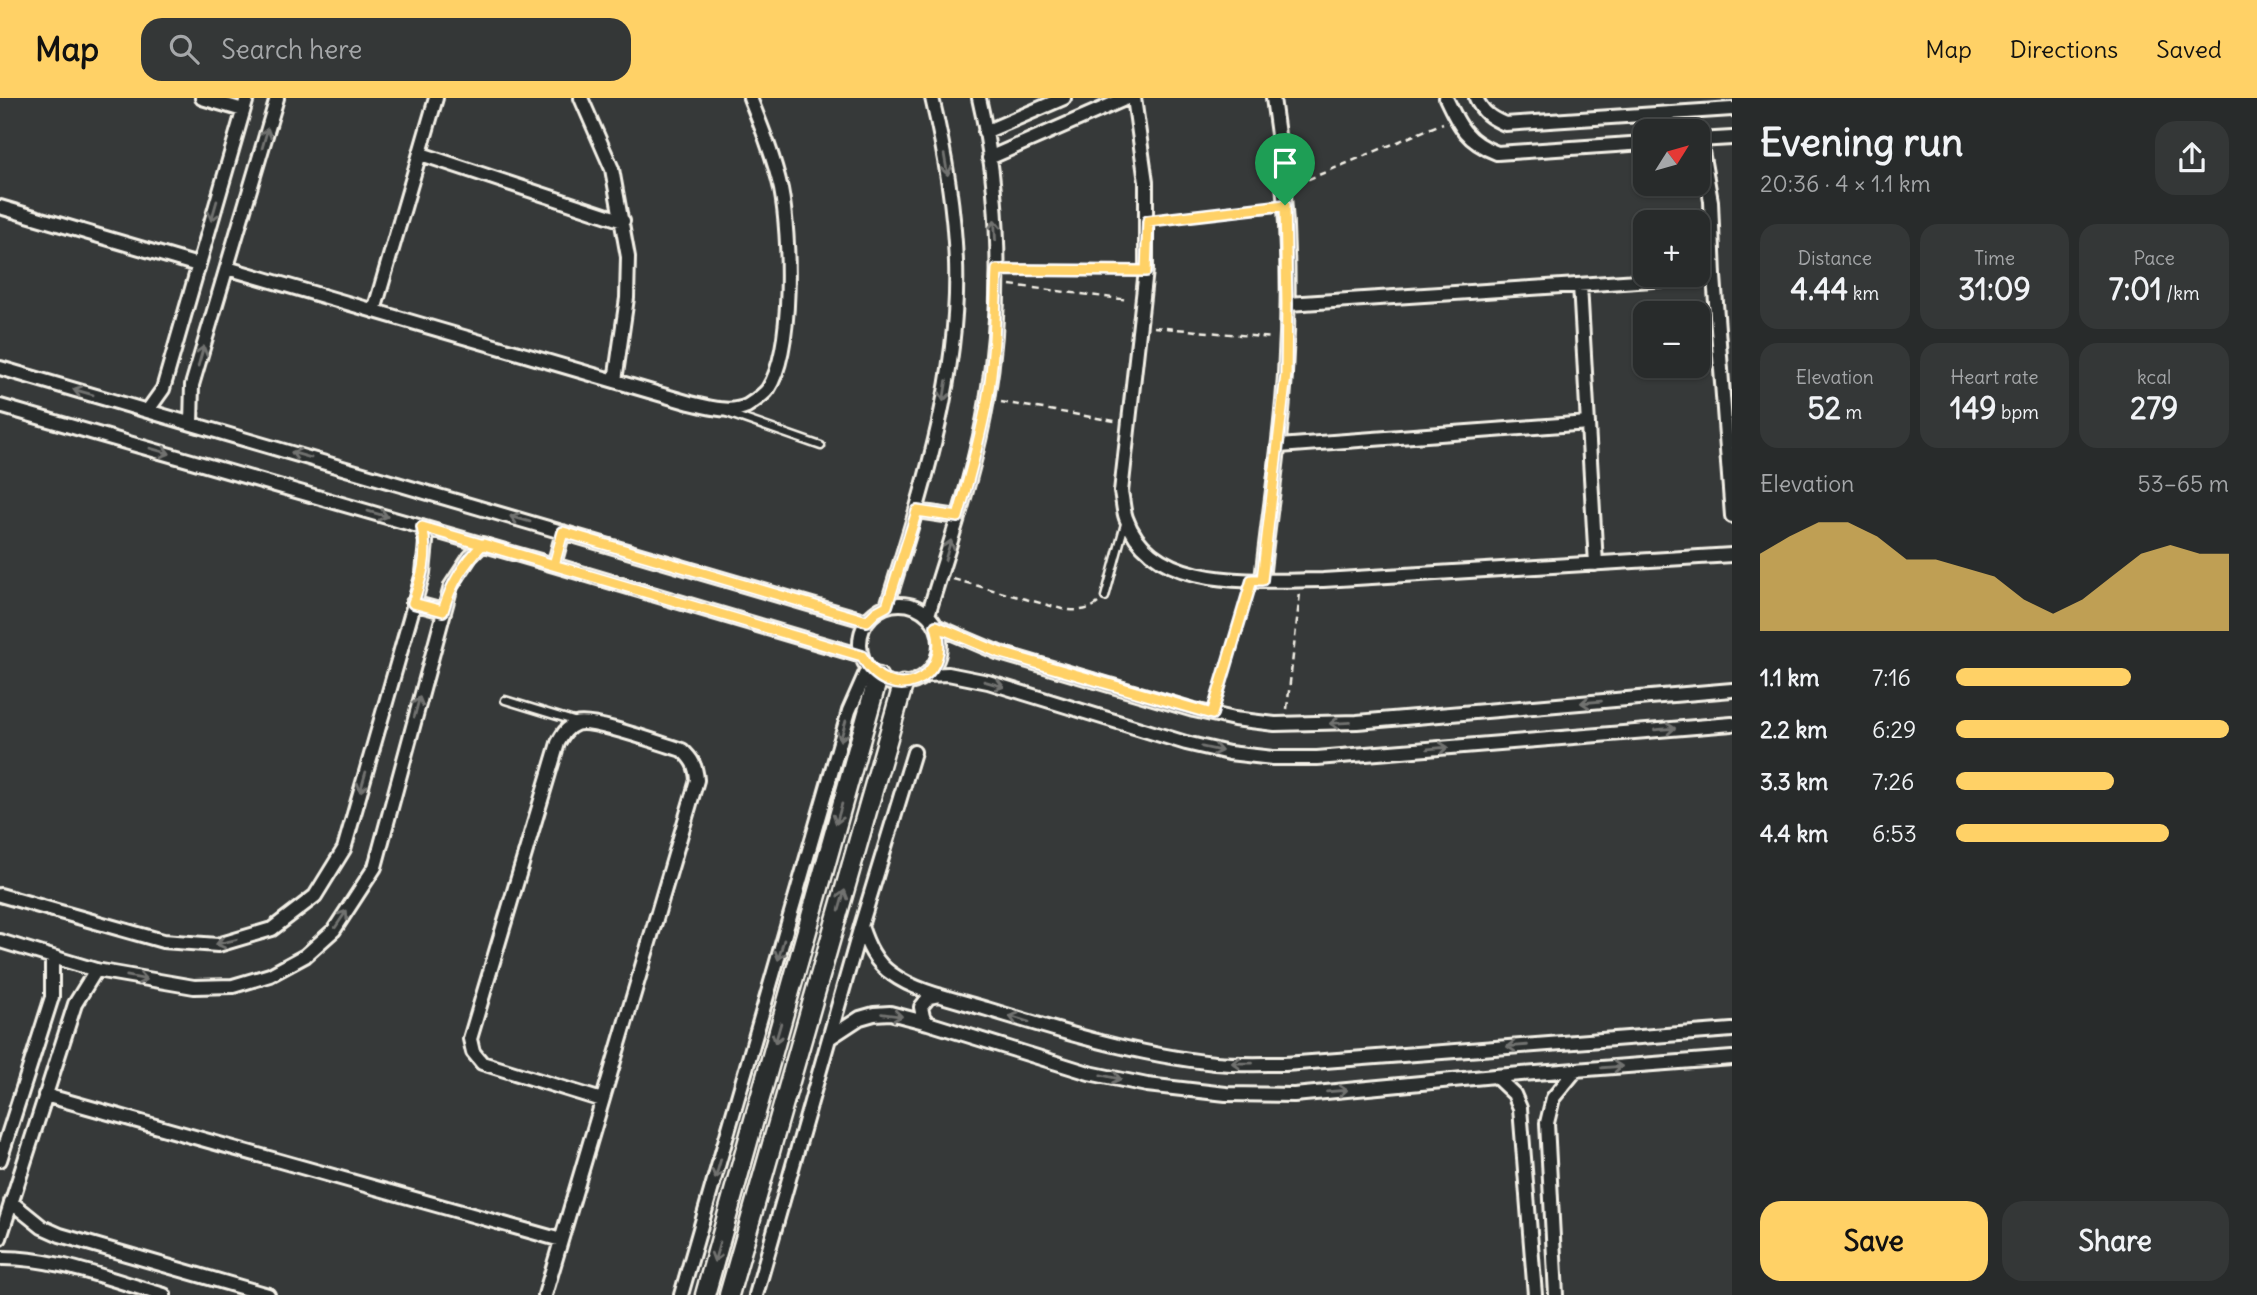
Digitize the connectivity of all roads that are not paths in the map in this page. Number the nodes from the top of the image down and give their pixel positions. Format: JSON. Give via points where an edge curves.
{"nodes":[{"id":1,"x":202,"y":98,"type":"edge"},
{"id":2,"x":277,"y":98,"type":"edge"},
{"id":3,"x":436,"y":98,"type":"edge"},
{"id":4,"x":581,"y":98,"type":"edge"},
{"id":5,"x":750,"y":98,"type":"edge"},
{"id":6,"x":932,"y":98,"type":"edge"},
{"id":7,"x":979,"y":98,"type":"edge"},
{"id":8,"x":1064,"y":98,"type":"edge"},
{"id":9,"x":1127,"y":98,"type":"edge"},
{"id":10,"x":1134,"y":98,"type":"edge"},
{"id":11,"x":1273,"y":98,"type":"edge"},
{"id":12,"x":1446,"y":98,"type":"edge"},
{"id":13,"x":1476,"y":98,"type":"edge"},
{"id":14,"x":245,"y":104,"type":"edge"},
{"id":15,"x":1732,"y":108,"type":"edge"},
{"id":16,"x":985,"y":132,"type":"junction"},
{"id":17,"x":1732,"y":138,"type":"edge"},
{"id":18,"x":1710,"y":139,"type":"edge"},
{"id":19,"x":1633,"y":145,"type":"edge"},
{"id":20,"x":421,"y":154,"type":"junction"},
{"id":21,"x":989,"y":158,"type":"junction"},
{"id":22,"x":1710,"y":196,"type":"edge"},
{"id":23,"x":0,"y":207,"type":"edge"},
{"id":24,"x":623,"y":221,"type":"junction"},
{"id":25,"x":198,"y":265,"type":"junction"},
{"id":26,"x":227,"y":268,"type":"junction"},
{"id":27,"x":1714,"y":276,"type":"junction"},
{"id":28,"x":1580,"y":285,"type":"junction"},
{"id":29,"x":1287,"y":304,"type":"junction"},
{"id":30,"x":374,"y":311,"type":"junction"},
{"id":31,"x":0,"y":368,"type":"edge"},
{"id":32,"x":615,"y":381,"type":"junction"},
{"id":33,"x":0,"y":406,"type":"edge"},
{"id":34,"x":148,"y":410,"type":"junction"},
{"id":35,"x":719,"y":410,"type":"junction"},
{"id":36,"x":191,"y":423,"type":"junction"},
{"id":37,"x":1588,"y":423,"type":"junction"},
{"id":38,"x":821,"y":446,"type":"dead end"},
{"id":39,"x":1279,"y":446,"type":"junction"},
{"id":40,"x":917,"y":511,"type":"junction"},
{"id":41,"x":1732,"y":516,"type":"edge"},
{"id":42,"x":958,"y":517,"type":"junction"},
{"id":43,"x":1126,"y":519,"type":"junction"},
{"id":44,"x":422,"y":527,"type":"junction"},
{"id":45,"x":563,"y":532,"type":"junction"},
{"id":46,"x":483,"y":544,"type":"junction"},
{"id":47,"x":1732,"y":555,"type":"edge"},
{"id":48,"x":1596,"y":564,"type":"junction"},
{"id":49,"x":554,"y":565,"type":"junction"},
{"id":50,"x":1257,"y":580,"type":"junction"},
{"id":51,"x":1105,"y":597,"type":"road end"},
{"id":52,"x":413,"y":603,"type":"junction"},
{"id":53,"x":887,"y":606,"type":"junction"},
{"id":54,"x":443,"y":611,"type":"junction"},
{"id":55,"x":932,"y":620,"type":"junction"},
{"id":56,"x":867,"y":621,"type":"junction"},
{"id":57,"x":869,"y":667,"type":"junction"},
{"id":58,"x":927,"y":675,"type":"junction"},
{"id":59,"x":903,"y":685,"type":"junction"},
{"id":60,"x":1732,"y":690,"type":"edge"},
{"id":61,"x":505,"y":700,"type":"dead end"},
{"id":62,"x":579,"y":723,"type":"junction"},
{"id":63,"x":1732,"y":724,"type":"edge"},
{"id":64,"x":914,"y":751,"type":"dead end"},
{"id":65,"x":0,"y":895,"type":"edge"},
{"id":66,"x":861,"y":926,"type":"junction"},
{"id":67,"x":0,"y":942,"type":"edge"},
{"id":68,"x":52,"y":957,"type":"junction"},
{"id":69,"x":96,"y":970,"type":"junction"},
{"id":70,"x":939,"y":995,"type":"junction"},
{"id":71,"x":929,"y":1023,"type":"junction"},
{"id":72,"x":1732,"y":1030,"type":"edge"},
{"id":73,"x":831,"y":1037,"type":"junction"},
{"id":74,"x":1732,"y":1058,"type":"edge"},
{"id":75,"x":1576,"y":1070,"type":"junction"},
{"id":76,"x":1495,"y":1076,"type":"junction"},
{"id":77,"x":45,"y":1096,"type":"junction"},
{"id":78,"x":603,"y":1100,"type":"junction"},
{"id":79,"x":1522,"y":1127,"type":"junction"},
{"id":80,"x":1547,"y":1128,"type":"junction"},
{"id":81,"x":0,"y":1160,"type":"edge"},
{"id":82,"x":10,"y":1202,"type":"junction"},
{"id":83,"x":0,"y":1238,"type":"edge"},
{"id":84,"x":561,"y":1240,"type":"junction"},
{"id":85,"x":0,"y":1258,"type":"edge"},
{"id":86,"x":164,"y":1295,"type":"edge"},
{"id":87,"x":268,"y":1295,"type":"edge"},
{"id":88,"x":545,"y":1295,"type":"edge"},
{"id":89,"x":681,"y":1295,"type":"edge"},
{"id":90,"x":705,"y":1295,"type":"edge"},
{"id":91,"x":729,"y":1295,"type":"edge"},
{"id":92,"x":756,"y":1295,"type":"edge"},
{"id":93,"x":1535,"y":1295,"type":"edge"},
{"id":94,"x":1556,"y":1295,"type":"edge"}],
"edges":[{"from":1,"to":14,"type":"street"},
{"from":26,"to":2,"type":"street","one_way":true},
{"from":3,"to":20,"type":"street"},
{"from":4,"to":24,"type":"street","via":[[612,169]]},
{"from":5,"to":35,"type":"street","via":[[769,145],[783,200],[789,278],[778,366],[767,391],[746,407]]},
{"from":6,"to":40,"type":"street","one_way":true,"via":[[951,196],[954,331],[930,467]]},
{"from":7,"to":16,"type":"street"},
{"from":8,"to":16,"type":"street"},
{"from":9,"to":21,"type":"street"},
{"from":10,"to":43,"type":"street","via":[[1148,221],[1121,492]]},
{"from":11,"to":29,"type":"street","via":[[1284,189]]},
{"from":12,"to":19,"type":"street","via":[[1465,134],[1497,153]]},
{"from":13,"to":15,"type":"street","via":[[1491,118],[1512,124]]},
{"from":14,"to":25,"type":"street","one_way":true},
{"from":16,"to":21,"type":"street"},
{"from":17,"to":18,"type":"street"},
{"from":20,"to":24,"type":"street"},
{"from":20,"to":30,"type":"street"},
{"from":42,"to":21,"type":"street","one_way":true,"via":[[987,400],[993,349],[997,277]]},
{"from":22,"to":27,"type":"street"},
{"from":23,"to":25,"type":"street"},
{"from":24,"to":32,"type":"street","via":[[627,298]]},
{"from":25,"to":34,"type":"street","via":[[163,389]]},
{"from":26,"to":30,"type":"street"},
{"from":36,"to":26,"type":"street","one_way":true,"via":[[192,385]]},
{"from":27,"to":28,"type":"street"},
{"from":27,"to":41,"type":"street"},
{"from":28,"to":29,"type":"street"},
{"from":28,"to":37,"type":"street"},
{"from":29,"to":39,"type":"street"},
{"from":30,"to":32,"type":"street"},
{"from":34,"to":31,"type":"street","one_way":true},
{"from":32,"to":35,"type":"street"},
{"from":33,"to":44,"type":"street","one_way":true},
{"from":34,"to":36,"type":"street"},
{"from":35,"to":38,"type":"lane"},
{"from":45,"to":36,"type":"street","one_way":true},
{"from":37,"to":39,"type":"street"},
{"from":37,"to":48,"type":"street"},
{"from":39,"to":50,"type":"street"},
{"from":40,"to":42,"type":"street"},
{"from":40,"to":53,"type":"street"},
{"from":55,"to":42,"type":"street","one_way":true},
{"from":43,"to":50,"type":"street","via":[[1139,542],[1159,561],[1183,573]]},
{"from":43,"to":51,"type":"lane"},
{"from":44,"to":46,"type":"street"},
{"from":44,"to":52,"type":"street","via":[[426,558]]},
{"from":45,"to":49,"type":"street"},
{"from":45,"to":56,"type":"street"},
{"from":46,"to":49,"type":"street"},
{"from":46,"to":54,"type":"street","via":[[451,586]]},
{"from":47,"to":48,"type":"street"},
{"from":48,"to":50,"type":"street"},
{"from":49,"to":57,"type":"street"},
{"from":52,"to":54,"type":"street"},
{"from":52,"to":65,"type":"street","one_way":true,"via":[[344,849],[315,895],[271,929],[218,945],[163,941]]},
{"from":53,"to":55,"type":"street","via":[[916,607]]},
{"from":53,"to":56,"type":"street"},
{"from":69,"to":54,"type":"street","one_way":true,"via":[[194,987],[233,986],[270,975],[305,956],[334,930],[374,867]]},
{"from":55,"to":58,"type":"street","via":[[940,652]]},
{"from":60,"to":55,"type":"street","one_way":true,"via":[[1285,724],[1212,714],[998,652]]},
{"from":56,"to":57,"type":"street","via":[[862,632]]},
{"from":57,"to":59,"type":"street","via":[[890,683]]},
{"from":57,"to":89,"type":"street","one_way":true,"via":[[849,711]]},
{"from":57,"to":90,"type":"street","one_way":true},
{"from":58,"to":59,"type":"street"},
{"from":58,"to":63,"type":"street","one_way":true,"via":[[968,677],[1186,743],[1273,758]]},
{"from":91,"to":59,"type":"street","one_way":true},
{"from":61,"to":62,"type":"lane"},
{"from":62,"to":78,"type":"street","via":[[682,750],[691,758],[697,780]]},
{"from":62,"to":78,"type":"street","via":[[566,730],[558,743],[470,1039],[482,1063]]},
{"from":64,"to":66,"type":"street"},
{"from":66,"to":70,"type":"street","via":[[881,965],[904,982]]},
{"from":66,"to":73,"type":"street"},
{"from":67,"to":68,"type":"street"},
{"from":68,"to":69,"type":"street"},
{"from":68,"to":81,"type":"street","via":[[52,997]]},
{"from":69,"to":77,"type":"street","via":[[75,1004]]},
{"from":70,"to":71,"type":"street","via":[[929,997],[921,1007]]},
{"from":72,"to":70,"type":"street","one_way":true,"via":[[1285,1064],[1217,1063],[1083,1038]]},
{"from":73,"to":71,"type":"street","one_way":true,"via":[[874,1014],[890,1013]]},
{"from":71,"to":76,"type":"street","one_way":true,"via":[[1089,1073],[1226,1094],[1294,1095]]},
{"from":73,"to":92,"type":"street"},
{"from":75,"to":74,"type":"street","one_way":true},
{"from":75,"to":76,"type":"street"},
{"from":75,"to":80,"type":"street","via":[[1553,1098]]},
{"from":76,"to":79,"type":"street","via":[[1514,1094]]},
{"from":77,"to":82,"type":"street"},
{"from":77,"to":84,"type":"street"},
{"from":78,"to":84,"type":"street"},
{"from":79,"to":80,"type":"street","via":[[1535,1120]]},
{"from":79,"to":93,"type":"street"},
{"from":80,"to":94,"type":"street"},
{"from":82,"to":83,"type":"street"},
{"from":82,"to":87,"type":"street","via":[[60,1235]]},
{"from":84,"to":88,"type":"street"},
{"from":85,"to":86,"type":"street","via":[[54,1264]]}]}
